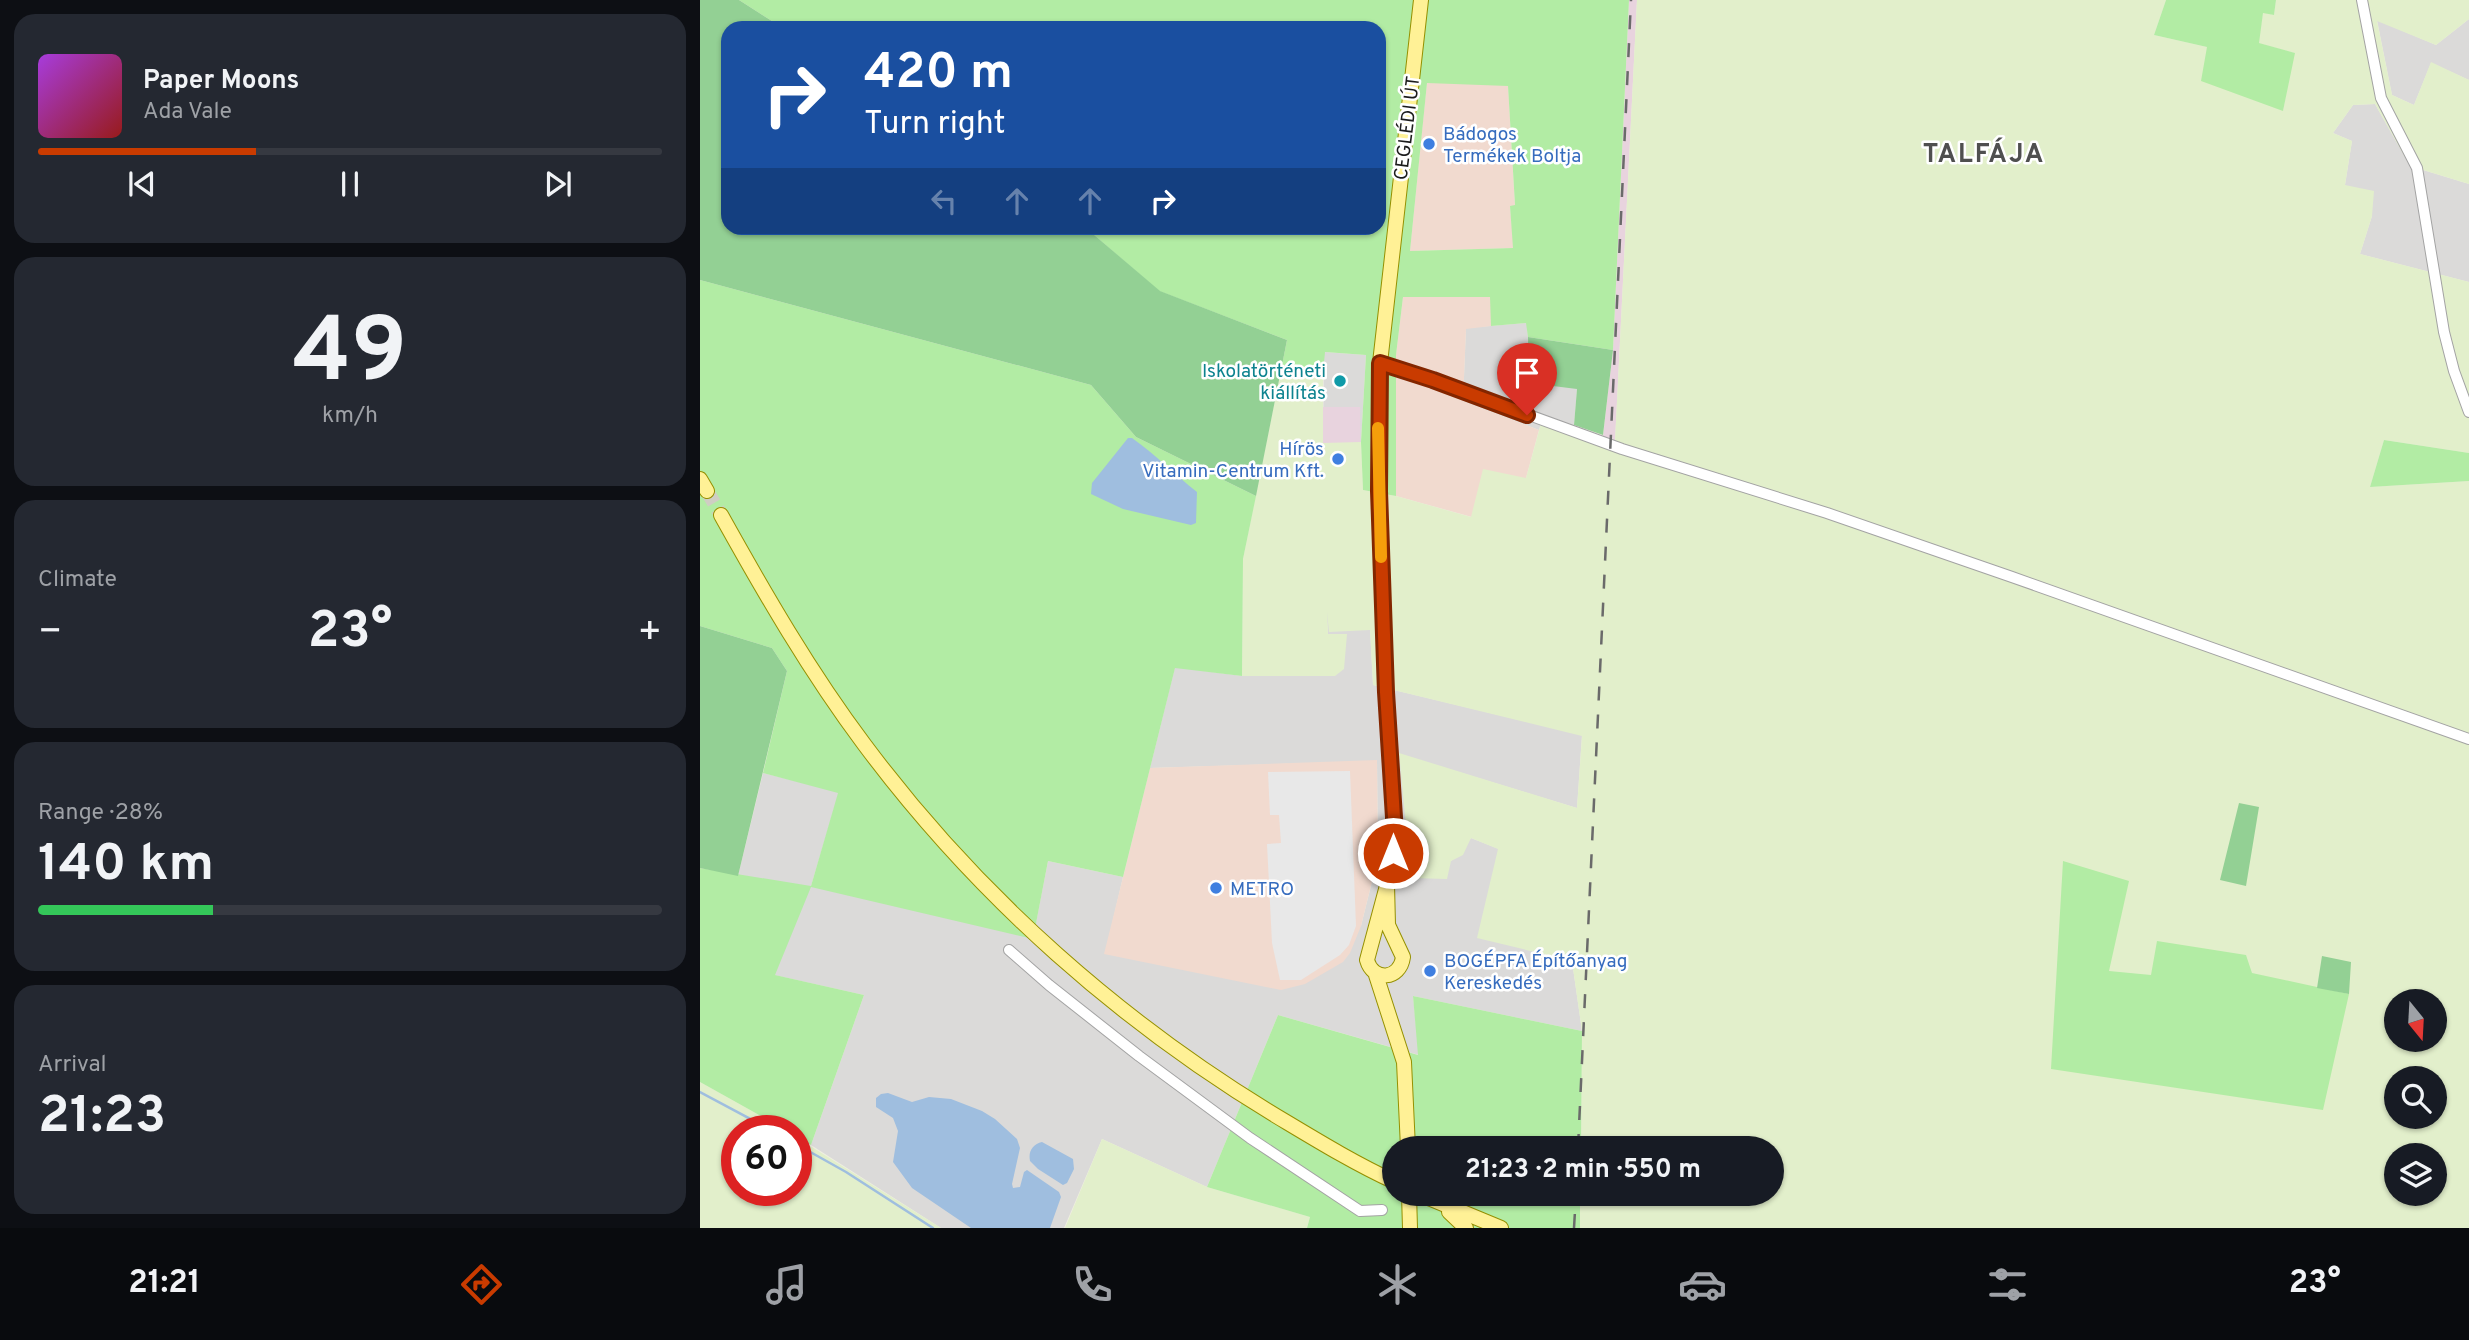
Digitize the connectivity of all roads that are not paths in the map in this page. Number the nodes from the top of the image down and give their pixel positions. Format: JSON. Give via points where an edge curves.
{"nodes":[{"id":1,"x":1421,"y":0,"type":"edge"},
{"id":2,"x":2362,"y":0,"type":"edge"},
{"id":3,"x":1380,"y":363,"type":"junction"},
{"id":4,"x":2469,"y":412,"type":"edge"},
{"id":5,"x":721,"y":515,"type":"tunnel mouth"},
{"id":6,"x":2469,"y":739,"type":"edge"},
{"id":7,"x":1387,"y":884,"type":"junction"},
{"id":8,"x":1395,"y":944,"type":"junction"},
{"id":9,"x":1371,"y":948,"type":"junction"},
{"id":10,"x":1009,"y":950,"type":"dead end"},
{"id":11,"x":1394,"y":974,"type":"junction"},
{"id":12,"x":1376,"y":975,"type":"junction"},
{"id":13,"x":1396,"y":1031,"type":"junction"},
{"id":14,"x":1407,"y":1136,"type":"edge"},
{"id":15,"x":1382,"y":1177,"type":"edge"},
{"id":16,"x":1409,"y":1206,"type":"edge"},
{"id":17,"x":1440,"y":1206,"type":"edge"},
{"id":18,"x":1445,"y":1206,"type":"edge"},
{"id":19,"x":1382,"y":1210,"type":"dead end"},
{"id":20,"x":1484,"y":1225,"type":"edge"},
{"id":21,"x":1410,"y":1228,"type":"edge"},
{"id":22,"x":1466,"y":1228,"type":"edge"},
{"id":23,"x":1501,"y":1228,"type":"edge"}],
"edges":[{"from":1,"to":3,"type":"main road","name":"CEGLÉDI ÚT"},
{"from":2,"to":4,"type":"street","via":[[2381,98],[2417,167],[2444,332]]},
{"from":3,"to":6,"type":"street","via":[[1622,449],[1827,513]]},
{"from":3,"to":7,"type":"main road","name":"CEGLÉDI ÚT","via":[[1379,505],[1395,833]]},
{"from":5,"to":15,"type":"main road","via":[[804,659],[865,745],[912,805],[1006,907],[1110,1000],[1185,1056],[1257,1105]]},
{"from":7,"to":8,"type":"main road","name":"CEGLÉDI ÚT","via":[[1388,925]]},
{"from":7,"to":9,"type":"main road","name":"CEGLÉDI ÚT"},
{"from":8,"to":9,"type":"main road","via":[[1382,941]]},
{"from":8,"to":11,"type":"main road","via":[[1403,957]]},
{"from":9,"to":12,"type":"main road","via":[[1368,963]]},
{"from":10,"to":19,"type":"street","via":[[1139,1056],[1250,1138],[1360,1211]]},
{"from":11,"to":12,"type":"main road"},
{"from":11,"to":13,"type":"main road"},
{"from":12,"to":13,"type":"main road"},
{"from":13,"to":14,"type":"main road","via":[[1404,1062]]},
{"from":16,"to":21,"type":"main road"},
{"from":17,"to":22,"type":"main road"},
{"from":18,"to":20,"type":"main road"},
{"from":20,"to":23,"type":"main road"}]}
